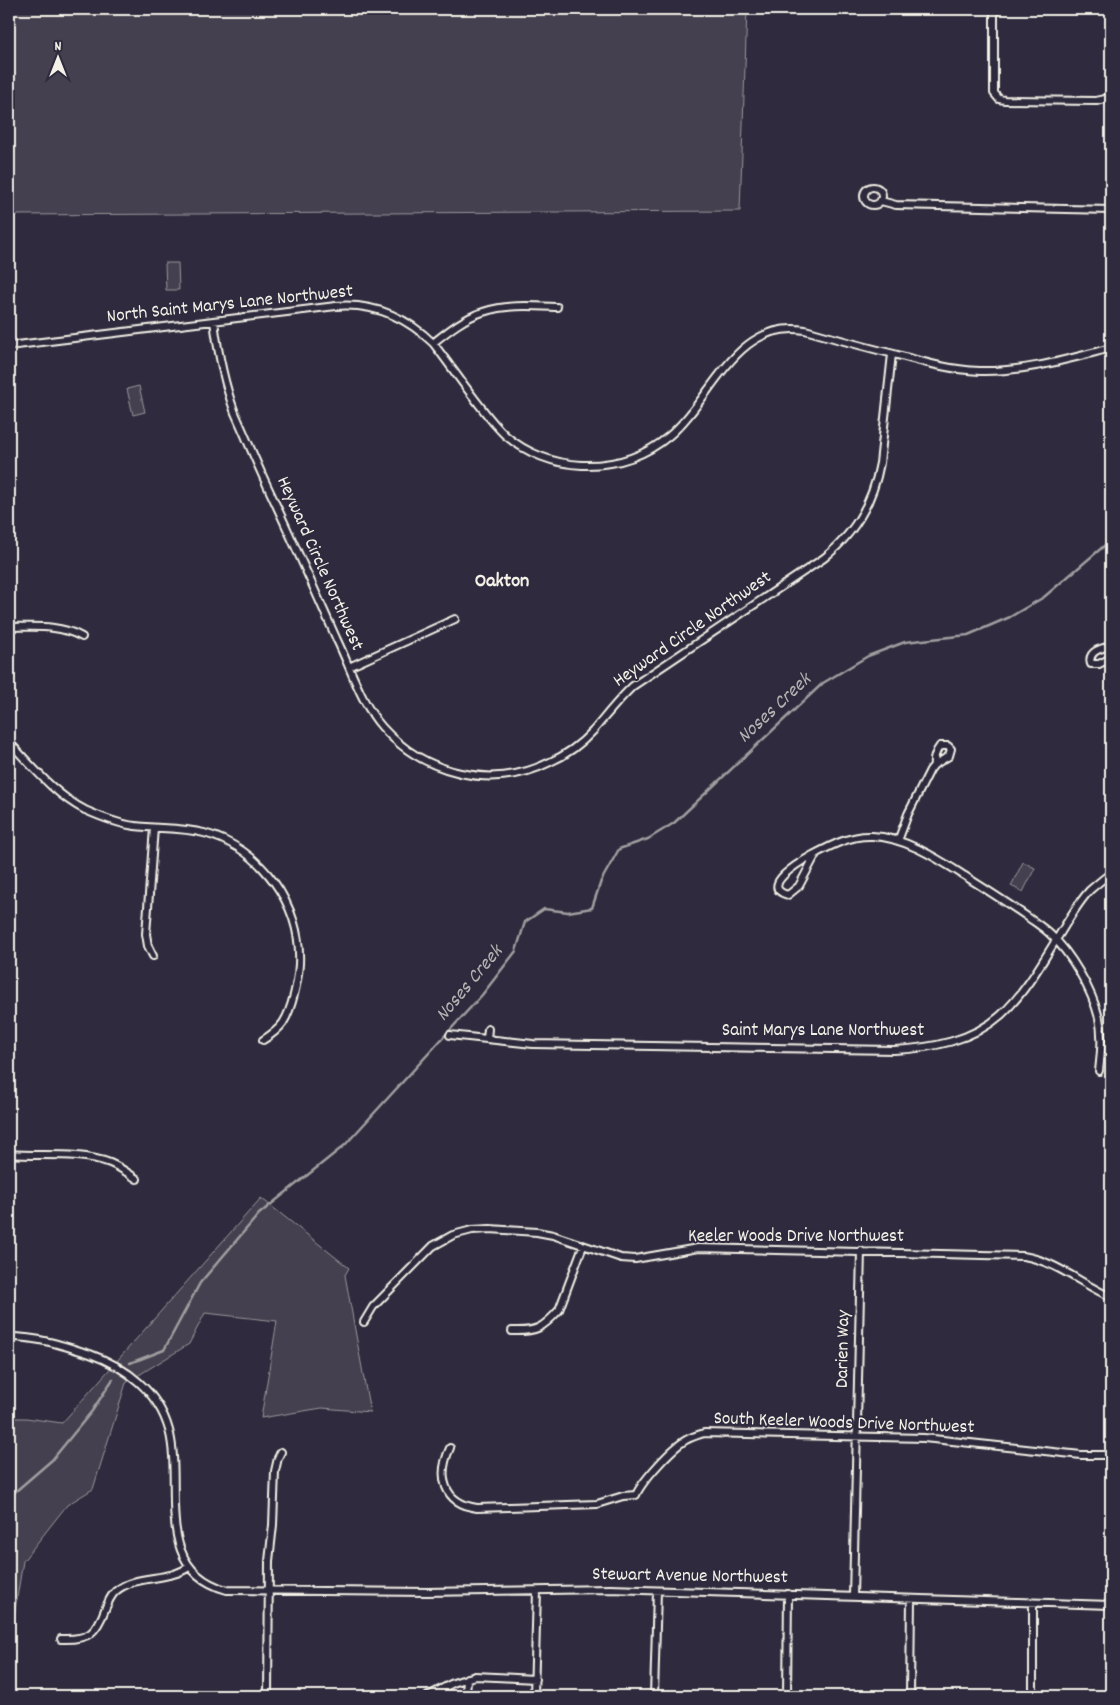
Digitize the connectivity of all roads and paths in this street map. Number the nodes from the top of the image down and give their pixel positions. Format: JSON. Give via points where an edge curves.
{"nodes":[{"id":1,"x":994,"y":9,"type":"edge"},
{"id":2,"x":1108,"y":97,"type":"dead end"},
{"id":3,"x":882,"y":201,"type":"dead end"},
{"id":4,"x":1111,"y":210,"type":"edge"},
{"id":5,"x":557,"y":307,"type":"dead end"},
{"id":6,"x":214,"y":321,"type":"junction"},
{"id":7,"x":433,"y":343,"type":"junction"},
{"id":8,"x":9,"y":346,"type":"edge"},
{"id":9,"x":1111,"y":348,"type":"edge"},
{"id":10,"x":892,"y":354,"type":"junction"},
{"id":11,"x":455,"y":619,"type":"dead end"},
{"id":12,"x":9,"y":627,"type":"edge"},
{"id":13,"x":82,"y":637,"type":"dead end"},
{"id":14,"x":1111,"y":646,"type":"edge"},
{"id":15,"x":1111,"y":658,"type":"edge"},
{"id":16,"x":349,"y":667,"type":"junction"},
{"id":17,"x":9,"y":742,"type":"edge"},
{"id":18,"x":934,"y":765,"type":"dead end"},
{"id":19,"x":154,"y":828,"type":"junction"},
{"id":20,"x":898,"y":841,"type":"junction"},
{"id":21,"x":816,"y":854,"type":"junction"},
{"id":22,"x":1111,"y":873,"type":"edge"},
{"id":23,"x":1056,"y":940,"type":"junction"},
{"id":24,"x":154,"y":956,"type":"dead end"},
{"id":25,"x":488,"y":1029,"type":"dead end"},
{"id":26,"x":450,"y":1036,"type":"dead end"},
{"id":27,"x":263,"y":1040,"type":"dead end"},
{"id":28,"x":487,"y":1040,"type":"junction"},
{"id":29,"x":1099,"y":1071,"type":"dead end"},
{"id":30,"x":9,"y":1154,"type":"edge"},
{"id":31,"x":137,"y":1179,"type":"dead end"},
{"id":32,"x":583,"y":1246,"type":"junction"},
{"id":33,"x":861,"y":1251,"type":"junction"},
{"id":34,"x":1111,"y":1297,"type":"edge"},
{"id":35,"x":364,"y":1322,"type":"dead end"},
{"id":36,"x":512,"y":1331,"type":"dead end"},
{"id":37,"x":9,"y":1338,"type":"edge"},
{"id":38,"x":857,"y":1436,"type":"junction"},
{"id":39,"x":450,"y":1448,"type":"dead end"},
{"id":40,"x":281,"y":1452,"type":"dead end"},
{"id":41,"x":1108,"y":1455,"type":"dead end"},
{"id":42,"x":189,"y":1568,"type":"junction"},
{"id":43,"x":657,"y":1590,"type":"junction"},
{"id":44,"x":268,"y":1591,"type":"junction"},
{"id":45,"x":537,"y":1591,"type":"junction"},
{"id":46,"x":788,"y":1594,"type":"junction"},
{"id":47,"x":853,"y":1597,"type":"junction"},
{"id":48,"x":911,"y":1599,"type":"junction"},
{"id":49,"x":1034,"y":1603,"type":"junction"},
{"id":50,"x":1111,"y":1605,"type":"edge"},
{"id":51,"x":61,"y":1639,"type":"dead end"},
{"id":52,"x":467,"y":1678,"type":"junction"},
{"id":53,"x":535,"y":1679,"type":"junction"},
{"id":54,"x":268,"y":1696,"type":"edge"},
{"id":55,"x":428,"y":1696,"type":"edge"},
{"id":56,"x":466,"y":1696,"type":"edge"},
{"id":57,"x":534,"y":1696,"type":"edge"},
{"id":58,"x":654,"y":1696,"type":"edge"},
{"id":59,"x":786,"y":1696,"type":"edge"},
{"id":60,"x":910,"y":1696,"type":"edge"},
{"id":61,"x":1033,"y":1696,"type":"edge"}],
"edges":[{"from":1,"to":2,"type":"street","via":[[996,96],[1005,100],[1101,100]]},
{"from":3,"to":4,"type":"street","via":[[896,205]]},
{"from":5,"to":7,"type":"street","via":[[504,307],[482,312]]},
{"from":6,"to":7,"type":"street","name":"North Saint Marys Lane Northwest","via":[[359,306],[399,317]]},
{"from":6,"to":8,"type":"street","name":"North Saint Marys Lane Northwest"},
{"from":6,"to":16,"type":"street","name":"Heyward Circle Northwest","via":[[221,368],[235,413]]},
{"from":7,"to":10,"type":"street","name":"North Saint Marys Lane Northwest","via":[[506,436],[549,459],[593,466],[627,460],[662,442],[681,424],[737,355],[763,334],[797,329]]},
{"from":9,"to":10,"type":"street","name":"North Saint Marys Lane Northwest","via":[[1046,365],[982,371],[951,368]]},
{"from":10,"to":16,"type":"street","name":"Heyward Circle Northwest","via":[[878,474],[871,498],[854,528],[824,558],[633,686],[591,733],[564,755],[530,771],[502,776],[463,774],[442,769],[421,759],[382,727]]},
{"from":11,"to":16,"type":"street"},
{"from":12,"to":13,"type":"street","via":[[58,628]]},
{"from":14,"to":15,"type":"street","via":[[1100,648],[1090,658],[1092,664]]},
{"from":17,"to":19,"type":"street","via":[[53,787],[77,805],[116,821]]},
{"from":18,"to":20,"type":"street","via":[[908,814]]},
{"from":19,"to":24,"type":"street","via":[[146,934]]},
{"from":19,"to":27,"type":"street","via":[[204,833],[230,844],[256,861],[282,895],[297,935],[298,978],[284,1021]]},
{"from":20,"to":21,"type":"street","via":[[878,836],[858,837],[834,844]]},
{"from":20,"to":23,"type":"street","via":[[977,884]]},
{"from":21,"to":21,"type":"street","via":[[786,872],[778,883],[782,893],[788,895],[799,886]]},
{"from":22,"to":23,"type":"street","name":"Saint Marys Lane Northwest","via":[[1074,910]]},
{"from":23,"to":28,"type":"street","name":"Saint Marys Lane Northwest","via":[[1022,990],[998,1018],[968,1036],[930,1047],[894,1050],[561,1045]]},
{"from":23,"to":29,"type":"street","via":[[1080,974],[1095,1006],[1101,1030]]},
{"from":25,"to":28,"type":"street"},
{"from":26,"to":28,"type":"street","name":"Saint Marys Lane Northwest"},
{"from":30,"to":31,"type":"street","via":[[87,1157],[112,1164]]},
{"from":32,"to":33,"type":"street","name":"Keeler Woods Drive Northwest","via":[[635,1260],[698,1248]]},
{"from":32,"to":35,"type":"street","name":"Keeler Woods Drive Northwest","via":[[537,1232],[490,1229],[453,1234],[433,1246],[373,1307]]},
{"from":32,"to":36,"type":"street","via":[[559,1310],[537,1329]]},
{"from":33,"to":34,"type":"street","name":"Keeler Woods Drive Northwest","via":[[1035,1258]]},
{"from":33,"to":38,"type":"street","name":"Darien Way"},
{"from":37,"to":42,"type":"street","via":[[50,1341],[109,1362],[136,1379],[156,1402],[170,1434],[177,1535]]},
{"from":38,"to":39,"type":"street","name":"South Keeler Woods Drive Northwest","via":[[704,1433],[679,1445],[640,1486],[636,1495],[597,1504],[477,1508],[463,1504],[448,1491],[442,1470]]},
{"from":38,"to":41,"type":"street","name":"South Keeler Woods Drive Northwest","via":[[924,1438]]},
{"from":38,"to":47,"type":"street","name":"Darien Way"},
{"from":40,"to":44,"type":"street","via":[[275,1471]]},
{"from":42,"to":44,"type":"street","name":"Stewart Avenue Northwest","via":[[221,1588]]},
{"from":42,"to":51,"type":"street","via":[[122,1587],[112,1594],[90,1634],[81,1639]]},
{"from":43,"to":45,"type":"street","name":"Stewart Avenue Northwest"},
{"from":43,"to":46,"type":"street","name":"Stewart Avenue Northwest"},
{"from":43,"to":58,"type":"street"},
{"from":44,"to":45,"type":"street","name":"Stewart Avenue Northwest"},
{"from":44,"to":54,"type":"street"},
{"from":45,"to":53,"type":"street"},
{"from":46,"to":47,"type":"street","name":"Stewart Avenue Northwest"},
{"from":46,"to":59,"type":"street"},
{"from":47,"to":48,"type":"street","name":"Stewart Avenue Northwest"},
{"from":48,"to":49,"type":"street","name":"Stewart Avenue Northwest"},
{"from":48,"to":60,"type":"street"},
{"from":49,"to":50,"type":"street","name":"Stewart Avenue Northwest"},
{"from":49,"to":61,"type":"street"},
{"from":52,"to":53,"type":"street"},
{"from":52,"to":55,"type":"street"},
{"from":52,"to":56,"type":"street"},
{"from":53,"to":57,"type":"street"}]}
